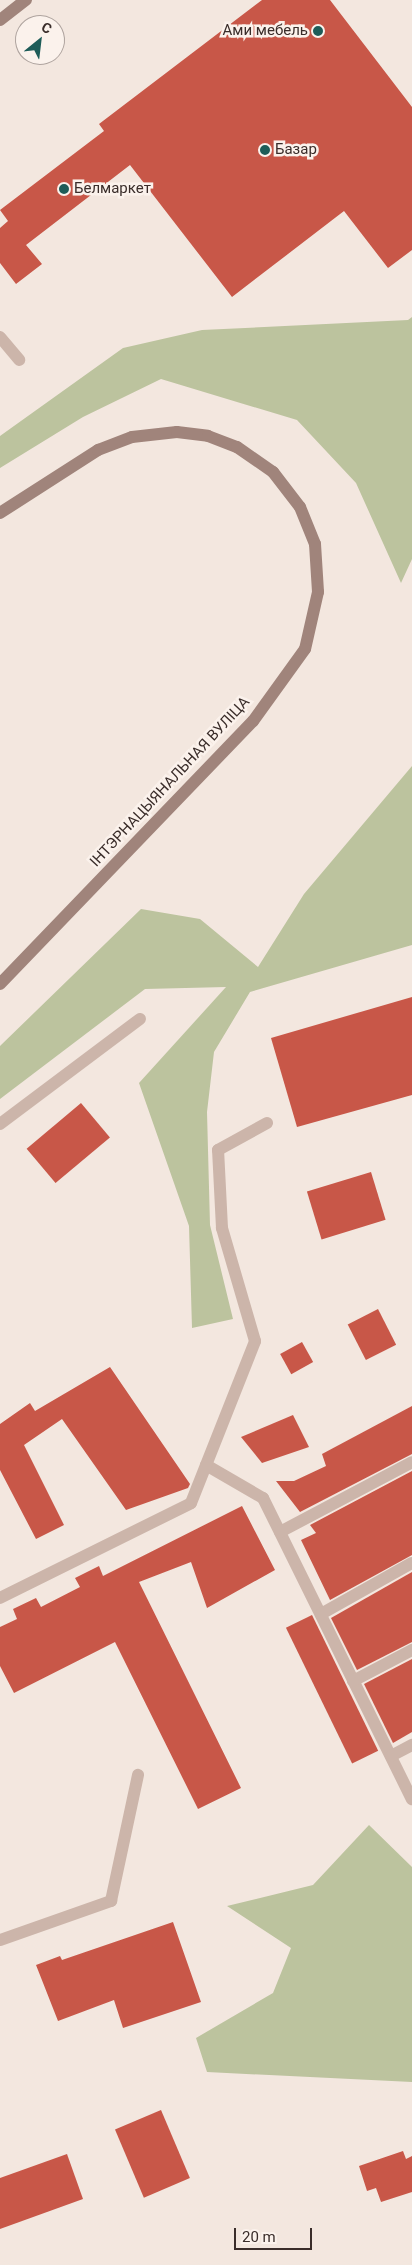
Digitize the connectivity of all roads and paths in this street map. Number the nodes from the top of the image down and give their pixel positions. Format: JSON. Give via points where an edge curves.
{"nodes":[{"id":1,"x":26,"y":0,"type":"edge"},
{"id":2,"x":0,"y":20,"type":"edge"},
{"id":3,"x":0,"y":336,"type":"edge"},
{"id":4,"x":19,"y":360,"type":"dead end"},
{"id":5,"x":0,"y":513,"type":"edge"},
{"id":6,"x":0,"y":984,"type":"edge"},
{"id":7,"x":140,"y":1019,"type":"dead end"},
{"id":8,"x":267,"y":1123,"type":"dead end"},
{"id":9,"x":0,"y":1124,"type":"edge"},
{"id":10,"x":412,"y":1462,"type":"edge"},
{"id":11,"x":206,"y":1465,"type":"junction"},
{"id":12,"x":280,"y":1532,"type":"junction"},
{"id":13,"x":412,"y":1563,"type":"edge"},
{"id":14,"x":0,"y":1598,"type":"edge"},
{"id":15,"x":321,"y":1614,"type":"junction"},
{"id":16,"x":412,"y":1650,"type":"edge"},
{"id":17,"x":353,"y":1681,"type":"junction"},
{"id":18,"x":412,"y":1745,"type":"edge"},
{"id":19,"x":391,"y":1756,"type":"junction"},
{"id":20,"x":138,"y":1775,"type":"dead end"},
{"id":21,"x":412,"y":1800,"type":"edge"},
{"id":22,"x":0,"y":1940,"type":"edge"}],
"edges":[{"from":1,"to":2,"type":"main road"},
{"from":3,"to":4,"type":"street"},
{"from":5,"to":6,"type":"main road","name":"ІНТЭРНАЦЫЯНАЛЬНАЯ ВУЛІЦА","via":[[98,450],[132,437],[176,432],[208,436],[238,447],[273,472],[300,507],[315,544],[318,592],[305,649],[253,721]]},
{"from":7,"to":9,"type":"street"},
{"from":8,"to":11,"type":"street","via":[[218,1150],[222,1228],[255,1341]]},
{"from":10,"to":12,"type":"street"},
{"from":11,"to":12,"type":"street","via":[[263,1498]]},
{"from":11,"to":14,"type":"street","via":[[191,1503]]},
{"from":12,"to":15,"type":"street"},
{"from":13,"to":15,"type":"street"},
{"from":15,"to":17,"type":"street"},
{"from":16,"to":17,"type":"street"},
{"from":17,"to":19,"type":"street"},
{"from":18,"to":19,"type":"street"},
{"from":19,"to":21,"type":"street"},
{"from":20,"to":22,"type":"street","via":[[111,1901]]}]}
